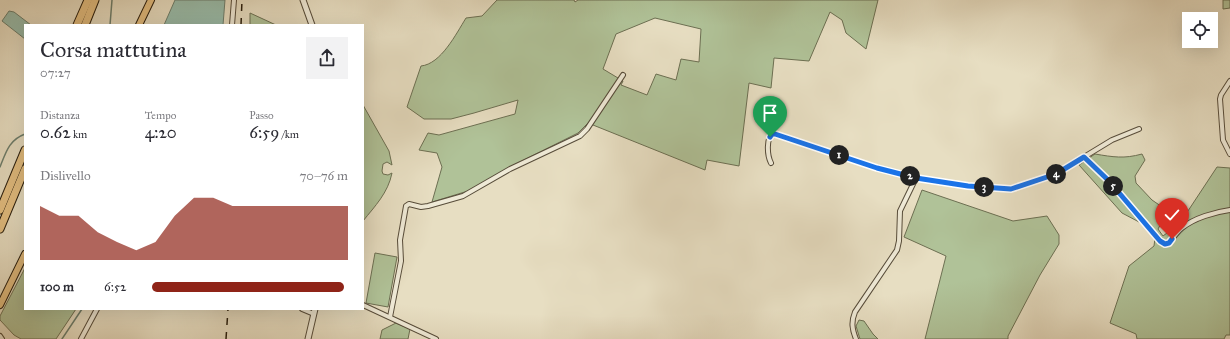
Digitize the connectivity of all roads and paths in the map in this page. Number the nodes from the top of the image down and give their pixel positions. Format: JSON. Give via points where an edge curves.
{"nodes":[{"id":1,"x":88,"y":0,"type":"edge"},
{"id":2,"x":95,"y":0,"type":"edge"},
{"id":3,"x":151,"y":0,"type":"edge"},
{"id":4,"x":234,"y":0,"type":"edge"},
{"id":5,"x":302,"y":0,"type":"edge"},
{"id":6,"x":77,"y":24,"type":"edge"},
{"id":7,"x":85,"y":24,"type":"edge"},
{"id":8,"x":139,"y":24,"type":"edge"},
{"id":9,"x":232,"y":24,"type":"edge"},
{"id":10,"x":312,"y":24,"type":"edge"},
{"id":11,"x":622,"y":75,"type":"dead end"},
{"id":12,"x":1230,"y":81,"type":"edge"},
{"id":13,"x":1139,"y":129,"type":"dead end"},
{"id":14,"x":24,"y":152,"type":"edge"},
{"id":15,"x":1230,"y":154,"type":"edge"},
{"id":16,"x":1084,"y":157,"type":"junction"},
{"id":17,"x":771,"y":163,"type":"dead end"},
{"id":18,"x":24,"y":170,"type":"edge"},
{"id":19,"x":916,"y":178,"type":"junction"},
{"id":20,"x":0,"y":210,"type":"edge"},
{"id":21,"x":1230,"y":210,"type":"edge"},
{"id":22,"x":0,"y":229,"type":"edge"},
{"id":23,"x":24,"y":256,"type":"edge"},
{"id":24,"x":364,"y":304,"type":"edge"},
{"id":25,"x":0,"y":305,"type":"edge"},
{"id":26,"x":96,"y":310,"type":"edge"},
{"id":27,"x":314,"y":311,"type":"edge"},
{"id":28,"x":390,"y":317,"type":"junction"},
{"id":29,"x":0,"y":336,"type":"edge"},
{"id":30,"x":2,"y":339,"type":"edge"},
{"id":31,"x":81,"y":339,"type":"edge"},
{"id":32,"x":308,"y":339,"type":"edge"},
{"id":33,"x":436,"y":339,"type":"edge"},
{"id":34,"x":856,"y":339,"type":"edge"}],
"edges":[{"from":1,"to":6,"type":"highway"},
{"from":2,"to":7,"type":"highway"},
{"from":3,"to":8,"type":"main road"},
{"from":4,"to":9,"type":"street"},
{"from":5,"to":10,"type":"street"},
{"from":11,"to":28,"type":"street","via":[[580,136],[510,169],[464,196],[428,206],[406,206],[400,240],[401,261]]},
{"from":12,"to":15,"type":"street","via":[[1220,99],[1223,140]]},
{"from":13,"to":16,"type":"street","via":[[1112,140]]},
{"from":14,"to":20,"type":"highway"},
{"from":16,"to":19,"type":"street","via":[[1056,174],[1011,189]]},
{"from":16,"to":21,"type":"street","via":[[1165,244],[1188,224],[1214,213]]},
{"from":17,"to":19,"type":"street","via":[[769,141],[774,133],[877,168]]},
{"from":18,"to":22,"type":"highway"},
{"from":19,"to":34,"type":"street","via":[[900,211],[897,250],[853,316],[852,325]]},
{"from":23,"to":25,"type":"main road"},
{"from":24,"to":28,"type":"street"},
{"from":26,"to":31,"type":"street"},
{"from":27,"to":32,"type":"street"},
{"from":28,"to":33,"type":"street"},
{"from":29,"to":30,"type":"street"}]}
